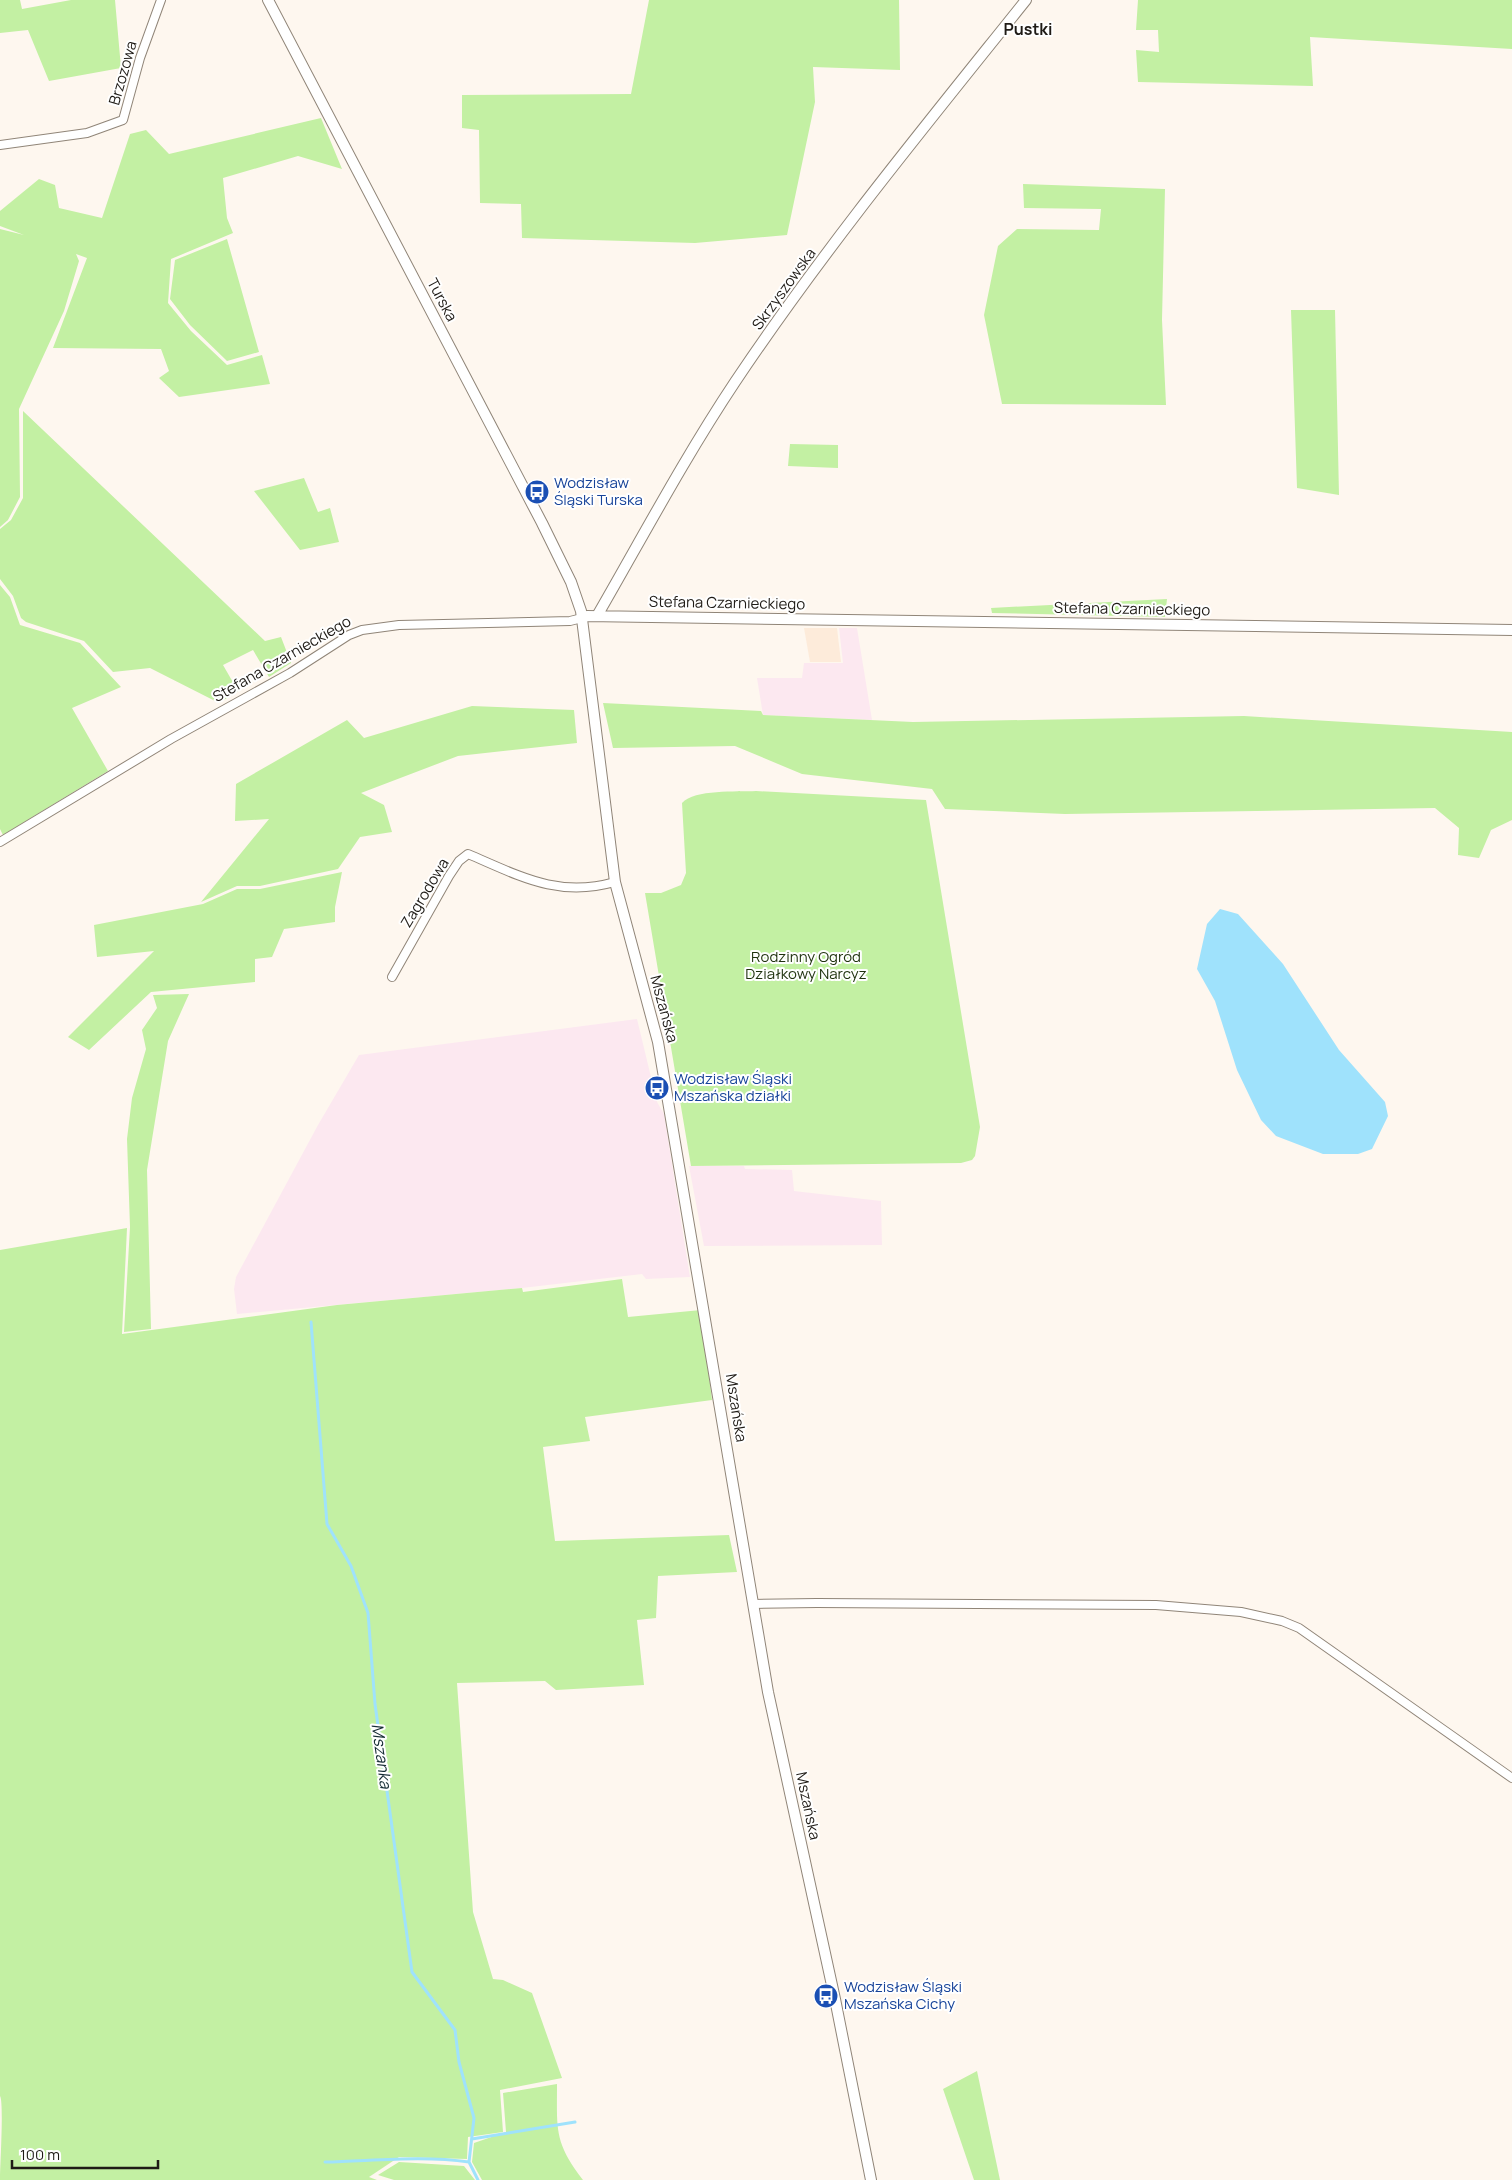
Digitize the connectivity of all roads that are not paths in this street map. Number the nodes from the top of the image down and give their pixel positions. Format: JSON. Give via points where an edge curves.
{"nodes":[{"id":1,"x":160,"y":0,"type":"edge"},
{"id":2,"x":268,"y":0,"type":"edge"},
{"id":3,"x":1026,"y":0,"type":"edge"},
{"id":4,"x":0,"y":145,"type":"edge"},
{"id":5,"x":597,"y":616,"type":"junction"},
{"id":6,"x":582,"y":618,"type":"junction"},
{"id":7,"x":1512,"y":630,"type":"edge"},
{"id":8,"x":585,"y":640,"type":"joint"},
{"id":9,"x":0,"y":842,"type":"edge"},
{"id":10,"x":615,"y":882,"type":"junction"},
{"id":11,"x":392,"y":977,"type":"dead end"},
{"id":12,"x":753,"y":1604,"type":"junction"},
{"id":13,"x":1512,"y":1778,"type":"edge"},
{"id":14,"x":871,"y":2180,"type":"edge"}],
"edges":[{"from":1,"to":4,"type":"street","name":"Brzozowa","via":[[123,120],[87,134]]},
{"from":2,"to":6,"type":"street","name":"Turska","via":[[542,523],[572,586]]},
{"from":3,"to":5,"type":"street","name":"Skrzyszowska","via":[[863,206],[735,382]]},
{"from":5,"to":6,"type":"street","name":"Stefana Czarnieckiego"},
{"from":5,"to":7,"type":"street","name":"Stefana Czarnieckiego"},
{"from":6,"to":8,"type":"street","name":"Turska"},
{"from":6,"to":9,"type":"street","name":"Stefana Czarnieckiego","via":[[570,621],[399,625],[349,635],[282,678],[171,739]]},
{"from":8,"to":10,"type":"street","name":"Mszańska"},
{"from":10,"to":11,"type":"street","name":"Zagrodowa","via":[[566,889],[531,881],[468,854],[449,876]]},
{"from":10,"to":12,"type":"street","name":"Mszańska","via":[[658,1042]]},
{"from":12,"to":13,"type":"street","via":[[1156,1606],[1241,1612],[1282,1621],[1299,1628]]},
{"from":12,"to":14,"type":"street","name":"Mszańska","via":[[768,1692]]}]}
